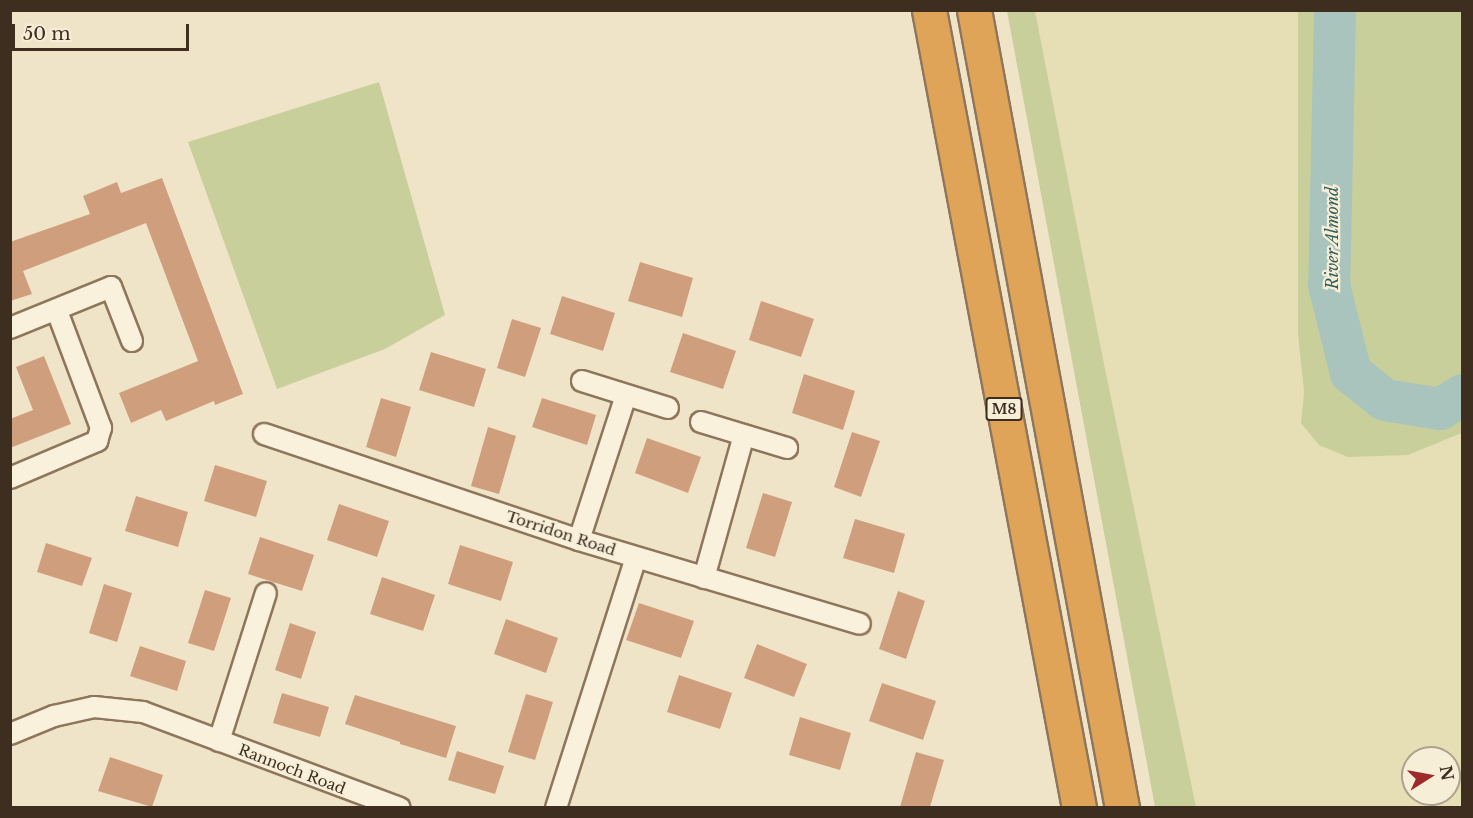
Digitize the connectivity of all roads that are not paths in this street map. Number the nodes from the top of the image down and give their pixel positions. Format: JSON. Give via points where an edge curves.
{"nodes":[{"id":1,"x":929,"y":10,"type":"edge"},
{"id":2,"x":974,"y":10,"type":"edge"},
{"id":3,"x":57,"y":311,"type":"junction"},
{"id":4,"x":10,"y":328,"type":"edge"},
{"id":5,"x":132,"y":341,"type":"dead end"},
{"id":6,"x":582,"y":381,"type":"dead end"},
{"id":7,"x":626,"y":395,"type":"junction"},
{"id":8,"x":668,"y":408,"type":"dead end"},
{"id":9,"x":701,"y":423,"type":"dead end"},
{"id":10,"x":264,"y":434,"type":"dead end"},
{"id":11,"x":744,"y":435,"type":"junction"},
{"id":12,"x":787,"y":448,"type":"dead end"},
{"id":13,"x":10,"y":478,"type":"edge"},
{"id":14,"x":579,"y":540,"type":"junction"},
{"id":15,"x":636,"y":557,"type":"junction"},
{"id":16,"x":704,"y":578,"type":"junction"},
{"id":17,"x":266,"y":593,"type":"dead end"},
{"id":18,"x":860,"y":624,"type":"dead end"},
{"id":19,"x":10,"y":734,"type":"edge"},
{"id":20,"x":219,"y":741,"type":"junction"},
{"id":21,"x":354,"y":800,"type":"edge"},
{"id":22,"x":400,"y":807,"type":"edge"},
{"id":23,"x":556,"y":807,"type":"edge"},
{"id":24,"x":1079,"y":807,"type":"edge"},
{"id":25,"x":1122,"y":807,"type":"edge"}],
"edges":[{"from":1,"to":24,"type":"highway","number":"M8"},
{"from":2,"to":25,"type":"highway","number":"M8"},
{"from":3,"to":4,"type":"street"},
{"from":3,"to":5,"type":"street","via":[[111,287]]},
{"from":3,"to":13,"type":"street","via":[[102,428],[97,441]]},
{"from":6,"to":7,"type":"street"},
{"from":7,"to":8,"type":"street"},
{"from":7,"to":14,"type":"street"},
{"from":9,"to":11,"type":"street"},
{"from":10,"to":14,"type":"street","name":"Torridon Road"},
{"from":11,"to":12,"type":"street"},
{"from":11,"to":16,"type":"street"},
{"from":14,"to":15,"type":"street","name":"Torridon Road"},
{"from":15,"to":16,"type":"street","name":"Torridon Road"},
{"from":15,"to":23,"type":"street"},
{"from":16,"to":18,"type":"street","name":"Torridon Road"},
{"from":17,"to":20,"type":"street","name":"Rannoch Road"},
{"from":19,"to":20,"type":"street","name":"Rannoch Road","via":[[54,716],[94,707],[144,712]]},
{"from":20,"to":21,"type":"street","name":"Rannoch Road"},
{"from":21,"to":22,"type":"street","name":"Rannoch Road"}]}
